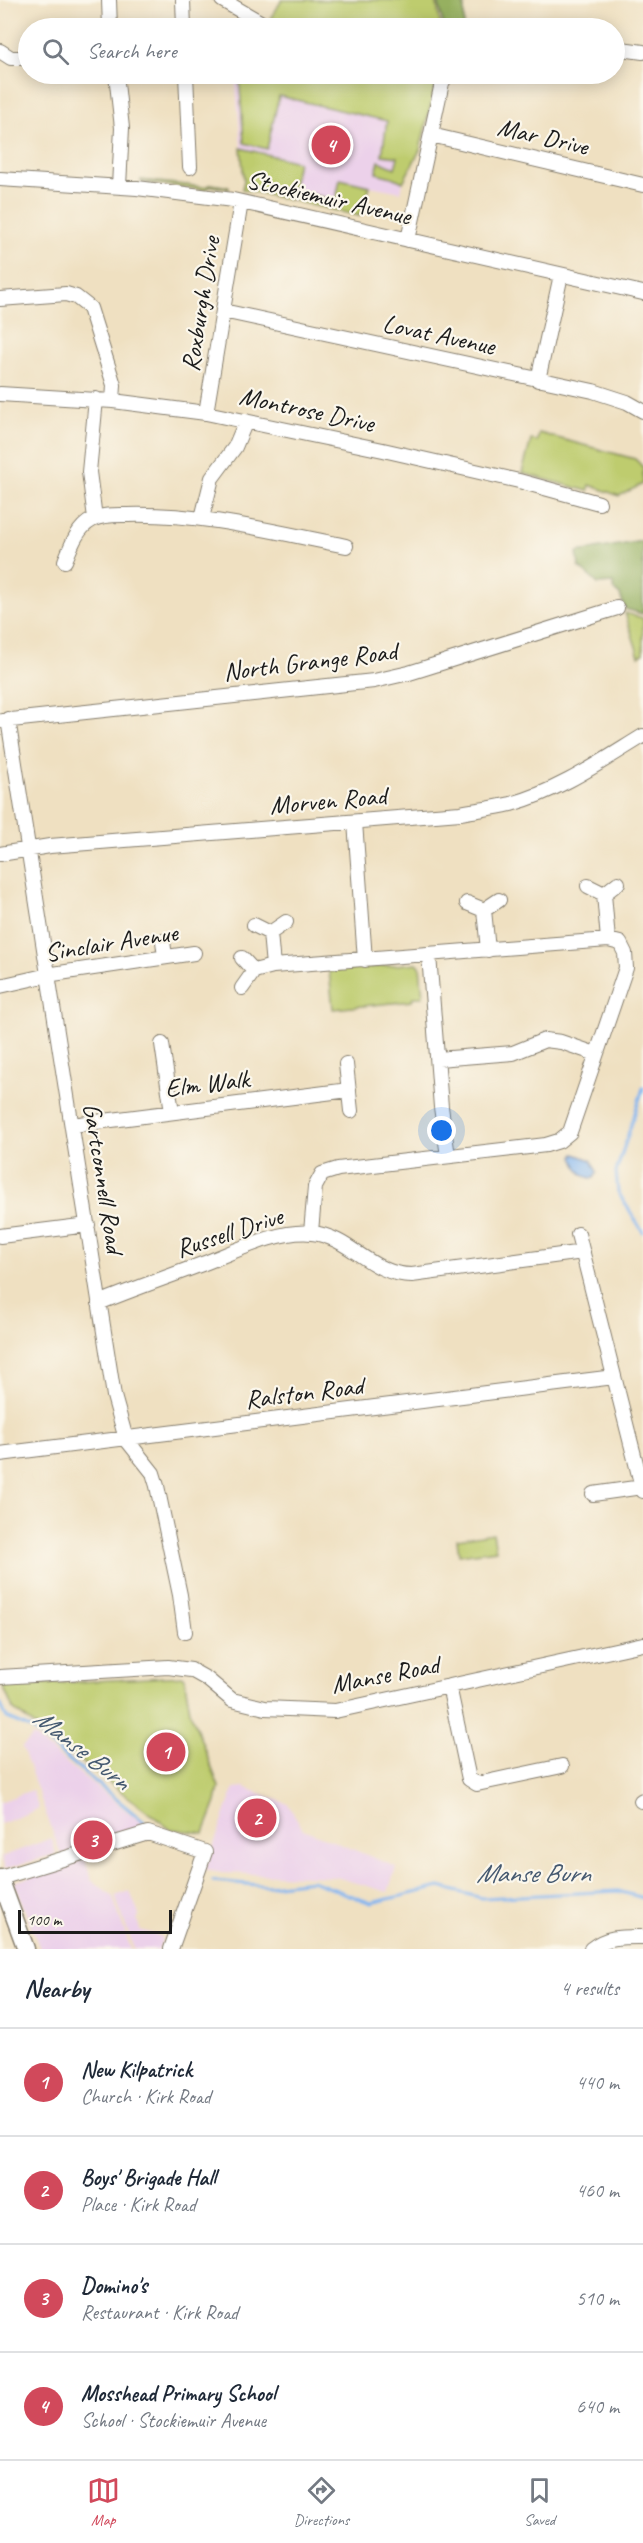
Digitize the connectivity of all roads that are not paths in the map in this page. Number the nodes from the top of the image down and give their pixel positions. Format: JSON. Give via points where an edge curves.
{"nodes":[{"id":1,"x":110,"y":0,"type":"edge"},
{"id":2,"x":183,"y":0,"type":"edge"},
{"id":3,"x":222,"y":0,"type":"edge"},
{"id":4,"x":110,"y":18,"type":"edge"},
{"id":5,"x":184,"y":18,"type":"edge"},
{"id":6,"x":253,"y":18,"type":"edge"},
{"id":7,"x":625,"y":49,"type":"edge"},
{"id":8,"x":0,"y":51,"type":"edge"},
{"id":9,"x":643,"y":52,"type":"edge"},
{"id":10,"x":18,"y":58,"type":"edge"},
{"id":11,"x":117,"y":84,"type":"edge"},
{"id":12,"x":186,"y":84,"type":"edge"},
{"id":13,"x":442,"y":84,"type":"edge"},
{"id":14,"x":431,"y":135,"type":"junction"},
{"id":15,"x":190,"y":166,"type":"dead end"},
{"id":16,"x":0,"y":179,"type":"edge"},
{"id":17,"x":643,"y":184,"type":"edge"},
{"id":18,"x":119,"y":186,"type":"junction"},
{"id":19,"x":241,"y":202,"type":"junction"},
{"id":20,"x":408,"y":240,"type":"junction"},
{"id":21,"x":561,"y":275,"type":"junction"},
{"id":22,"x":643,"y":294,"type":"edge"},
{"id":23,"x":0,"y":299,"type":"edge"},
{"id":24,"x":223,"y":311,"type":"junction"},
{"id":25,"x":538,"y":380,"type":"junction"},
{"id":26,"x":0,"y":394,"type":"edge"},
{"id":27,"x":96,"y":399,"type":"junction"},
{"id":28,"x":113,"y":401,"type":"junction"},
{"id":29,"x":643,"y":411,"type":"edge"},
{"id":30,"x":206,"y":413,"type":"junction"},
{"id":31,"x":246,"y":421,"type":"junction"},
{"id":32,"x":599,"y":503,"type":"dead end"},
{"id":33,"x":95,"y":518,"type":"junction"},
{"id":34,"x":202,"y":518,"type":"junction"},
{"id":35,"x":346,"y":546,"type":"dead end"},
{"id":36,"x":65,"y":561,"type":"dead end"},
{"id":37,"x":617,"y":608,"type":"dead end"},
{"id":38,"x":4,"y":720,"type":"edge"},
{"id":39,"x":643,"y":735,"type":"edge"},
{"id":40,"x":355,"y":822,"type":"junction"},
{"id":41,"x":28,"y":849,"type":"junction"},
{"id":42,"x":0,"y":854,"type":"edge"},
{"id":43,"x":618,"y":883,"type":"dead end"},
{"id":44,"x":588,"y":886,"type":"dead end"},
{"id":45,"x":604,"y":894,"type":"junction"},
{"id":46,"x":499,"y":900,"type":"dead end"},
{"id":47,"x":467,"y":903,"type":"dead end"},
{"id":48,"x":484,"y":910,"type":"junction"},
{"id":49,"x":286,"y":922,"type":"dead end"},
{"id":50,"x":254,"y":925,"type":"dead end"},
{"id":51,"x":270,"y":933,"type":"junction"},
{"id":52,"x":164,"y":940,"type":"dead end"},
{"id":53,"x":608,"y":940,"type":"junction"},
{"id":54,"x":488,"y":950,"type":"junction"},
{"id":55,"x":194,"y":953,"type":"dead end"},
{"id":56,"x":429,"y":955,"type":"junction"},
{"id":57,"x":165,"y":957,"type":"junction"},
{"id":58,"x":242,"y":958,"type":"dead end"},
{"id":59,"x":366,"y":960,"type":"junction"},
{"id":60,"x":273,"y":966,"type":"junction"},
{"id":61,"x":255,"y":971,"type":"junction"},
{"id":62,"x":48,"y":975,"type":"junction"},
{"id":63,"x":0,"y":986,"type":"edge"},
{"id":64,"x":242,"y":988,"type":"dead end"},
{"id":65,"x":162,"y":1044,"type":"dead end"},
{"id":66,"x":596,"y":1054,"type":"junction"},
{"id":67,"x":438,"y":1059,"type":"junction"},
{"id":68,"x":346,"y":1064,"type":"dead end"},
{"id":69,"x":349,"y":1090,"type":"junction"},
{"id":70,"x":351,"y":1111,"type":"dead end"},
{"id":71,"x":172,"y":1112,"type":"junction"},
{"id":72,"x":72,"y":1125,"type":"junction"},
{"id":73,"x":448,"y":1156,"type":"junction"},
{"id":74,"x":88,"y":1225,"type":"junction"},
{"id":75,"x":311,"y":1232,"type":"junction"},
{"id":76,"x":578,"y":1234,"type":"dead end"},
{"id":77,"x":0,"y":1236,"type":"edge"},
{"id":78,"x":583,"y":1252,"type":"junction"},
{"id":79,"x":99,"y":1303,"type":"junction"},
{"id":80,"x":614,"y":1377,"type":"junction"},
{"id":81,"x":126,"y":1439,"type":"junction"},
{"id":82,"x":0,"y":1454,"type":"edge"},
{"id":83,"x":642,"y":1481,"type":"edge"},
{"id":84,"x":593,"y":1494,"type":"dead end"},
{"id":85,"x":185,"y":1632,"type":"dead end"},
{"id":86,"x":643,"y":1644,"type":"edge"},
{"id":87,"x":0,"y":1677,"type":"edge"},
{"id":88,"x":449,"y":1686,"type":"junction"},
{"id":89,"x":562,"y":1766,"type":"dead end"},
{"id":90,"x":0,"y":1878,"type":"edge"},
{"id":91,"x":6,"y":1917,"type":"edge"},
{"id":92,"x":643,"y":1937,"type":"edge"},
{"id":93,"x":26,"y":1949,"type":"edge"},
{"id":94,"x":171,"y":1949,"type":"edge"},
{"id":95,"x":591,"y":1949,"type":"edge"}],
"edges":[{"from":1,"to":4,"type":"street"},
{"from":2,"to":5,"type":"street"},
{"from":3,"to":6,"type":"street"},
{"from":7,"to":9,"type":"street"},
{"from":8,"to":10,"type":"street"},
{"from":11,"to":18,"type":"street","via":[[122,128]]},
{"from":12,"to":15,"type":"street"},
{"from":13,"to":14,"type":"street"},
{"from":14,"to":17,"type":"street","name":"Mar Drive"},
{"from":14,"to":20,"type":"street"},
{"from":16,"to":18,"type":"street","name":"Stockiemuir Avenue"},
{"from":18,"to":19,"type":"street","name":"Stockiemuir Avenue"},
{"from":19,"to":20,"type":"street","name":"Stockiemuir Avenue"},
{"from":19,"to":24,"type":"street","name":"Roxburgh Drive"},
{"from":20,"to":21,"type":"street","name":"Stockiemuir Avenue"},
{"from":21,"to":22,"type":"street","name":"Stockiemuir Avenue"},
{"from":21,"to":25,"type":"street"},
{"from":23,"to":28,"type":"street","via":[[66,294],[90,308],[114,385]]},
{"from":24,"to":25,"type":"street","name":"Lovat Avenue"},
{"from":24,"to":30,"type":"street","name":"Roxburgh Drive"},
{"from":25,"to":29,"type":"street","name":"Lovat Avenue","via":[[593,391]]},
{"from":26,"to":27,"type":"street","name":"Montrose Drive"},
{"from":27,"to":28,"type":"street","name":"Montrose Drive"},
{"from":27,"to":33,"type":"street","via":[[89,472]]},
{"from":28,"to":30,"type":"street","name":"Montrose Drive"},
{"from":30,"to":31,"type":"street","name":"Montrose Drive"},
{"from":31,"to":32,"type":"street","name":"Montrose Drive"},
{"from":31,"to":34,"type":"street","via":[[234,447],[212,478]]},
{"from":33,"to":34,"type":"street","via":[[154,514]]},
{"from":33,"to":36,"type":"street","via":[[80,530]]},
{"from":34,"to":35,"type":"street"},
{"from":37,"to":38,"type":"street","name":"North Grange Road","via":[[374,681]]},
{"from":38,"to":41,"type":"street","name":"Gartconnell Road"},
{"from":39,"to":40,"type":"street","name":"Morven Road","via":[[558,786],[511,804],[460,813]]},
{"from":40,"to":41,"type":"street","name":"Morven Road"},
{"from":40,"to":59,"type":"street"},
{"from":41,"to":42,"type":"street","name":"Morven Road"},
{"from":41,"to":62,"type":"street","name":"Gartconnell Road"},
{"from":43,"to":45,"type":"street"},
{"from":44,"to":45,"type":"street"},
{"from":45,"to":53,"type":"street"},
{"from":46,"to":48,"type":"street"},
{"from":47,"to":48,"type":"street"},
{"from":48,"to":54,"type":"street"},
{"from":49,"to":51,"type":"street"},
{"from":50,"to":51,"type":"street"},
{"from":51,"to":60,"type":"street"},
{"from":52,"to":57,"type":"street"},
{"from":53,"to":54,"type":"street"},
{"from":53,"to":66,"type":"street","via":[[620,943],[626,968]]},
{"from":54,"to":56,"type":"street"},
{"from":55,"to":57,"type":"street","name":"Sinclair Avenue"},
{"from":56,"to":59,"type":"street"},
{"from":56,"to":67,"type":"street"},
{"from":57,"to":62,"type":"street","name":"Sinclair Avenue"},
{"from":58,"to":61,"type":"street"},
{"from":59,"to":60,"type":"street"},
{"from":60,"to":61,"type":"street"},
{"from":61,"to":64,"type":"street"},
{"from":62,"to":63,"type":"street","name":"Sinclair Avenue"},
{"from":62,"to":72,"type":"street","name":"Gartconnell Road"},
{"from":65,"to":71,"type":"street"},
{"from":66,"to":67,"type":"street","via":[[545,1040],[513,1053]]},
{"from":66,"to":73,"type":"street","via":[[570,1132],[559,1141]]},
{"from":67,"to":73,"type":"street"},
{"from":68,"to":69,"type":"street"},
{"from":69,"to":70,"type":"street"},
{"from":69,"to":71,"type":"street","name":"Elm Walk","via":[[296,1091]]},
{"from":71,"to":72,"type":"street","name":"Elm Walk"},
{"from":72,"to":74,"type":"street","name":"Gartconnell Road"},
{"from":73,"to":75,"type":"street","via":[[322,1174],[315,1187]]},
{"from":74,"to":77,"type":"street"},
{"from":74,"to":79,"type":"street","name":"Gartconnell Road"},
{"from":75,"to":78,"type":"street","name":"Russell Drive","via":[[336,1239],[396,1275]]},
{"from":75,"to":79,"type":"street","name":"Russell Drive","via":[[279,1235]]},
{"from":76,"to":78,"type":"street"},
{"from":78,"to":80,"type":"street"},
{"from":79,"to":81,"type":"street","name":"Gartconnell Road","via":[[114,1396]]},
{"from":80,"to":81,"type":"street","name":"Ralston Road"},
{"from":80,"to":83,"type":"street"},
{"from":81,"to":82,"type":"street","name":"Ralston Road"},
{"from":81,"to":85,"type":"street","name":"Gartconnell Road","via":[[153,1473],[157,1486]]},
{"from":83,"to":84,"type":"street"},
{"from":86,"to":88,"type":"street","name":"Manse Road"},
{"from":87,"to":88,"type":"street","name":"Manse Road","via":[[168,1667],[191,1670],[232,1700],[265,1708],[335,1711]]},
{"from":88,"to":89,"type":"street","via":[[469,1779],[477,1784],[488,1783]]},
{"from":90,"to":91,"type":"main road"},
{"from":90,"to":94,"type":"street","via":[[148,1833],[205,1852]]},
{"from":91,"to":93,"type":"main road"},
{"from":92,"to":95,"type":"street","via":[[615,1937]]}]}
